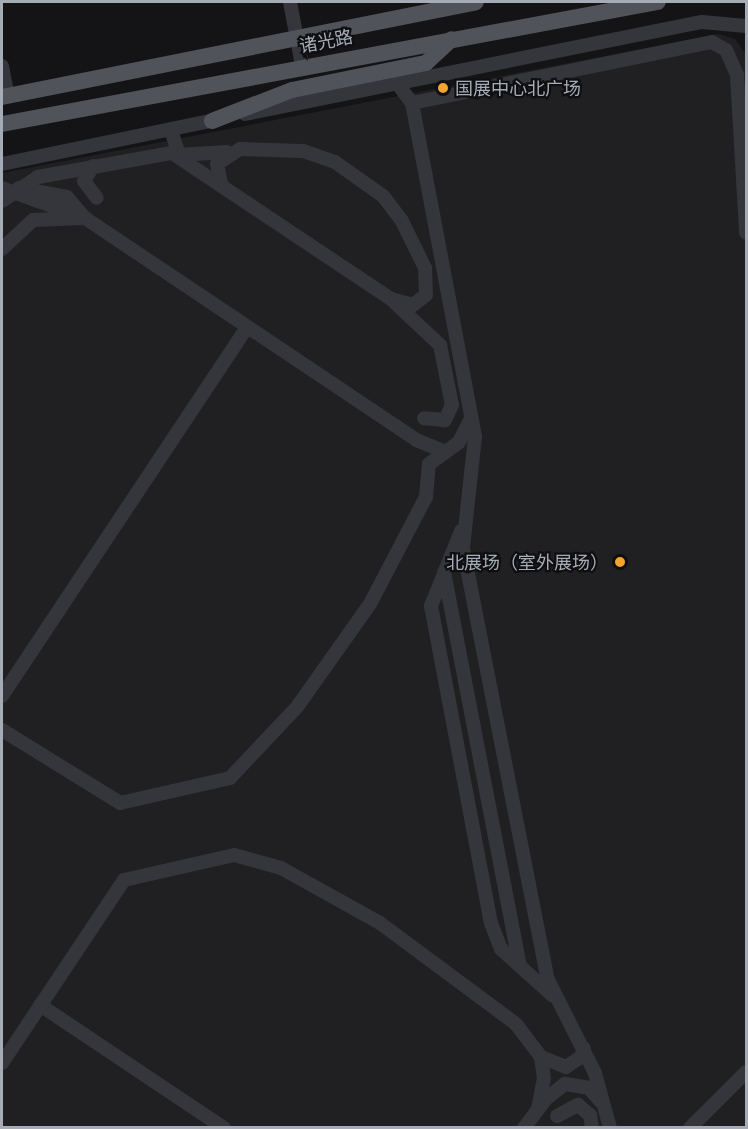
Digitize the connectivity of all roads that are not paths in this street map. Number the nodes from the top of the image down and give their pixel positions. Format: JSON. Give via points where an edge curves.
{"nodes":[{"id":1,"x":290,"y":2,"type":"edge"},
{"id":2,"x":476,"y":2,"type":"edge"},
{"id":3,"x":658,"y":2,"type":"edge"},
{"id":4,"x":747,"y":26,"type":"edge"},
{"id":5,"x":296,"y":37,"type":"junction"},
{"id":6,"x":453,"y":38,"type":"junction"},
{"id":7,"x":302,"y":65,"type":"junction"},
{"id":8,"x":2,"y":66,"type":"edge"},
{"id":9,"x":397,"y":83,"type":"junction"},
{"id":10,"x":5,"y":97,"type":"edge"},
{"id":11,"x":412,"y":104,"type":"junction"},
{"id":12,"x":212,"y":121,"type":"junction"},
{"id":13,"x":2,"y":124,"type":"edge"},
{"id":14,"x":171,"y":130,"type":"junction"},
{"id":15,"x":228,"y":152,"type":"junction"},
{"id":16,"x":179,"y":155,"type":"junction"},
{"id":17,"x":2,"y":164,"type":"edge"},
{"id":18,"x":93,"y":166,"type":"junction"},
{"id":19,"x":221,"y":183,"type":"junction"},
{"id":20,"x":8,"y":189,"type":"edge"},
{"id":21,"x":97,"y":198,"type":"dead end"},
{"id":22,"x":2,"y":201,"type":"edge"},
{"id":23,"x":85,"y":219,"type":"junction"},
{"id":24,"x":747,"y":233,"type":"edge"},
{"id":25,"x":2,"y":249,"type":"edge"},
{"id":26,"x":391,"y":299,"type":"junction"},
{"id":27,"x":247,"y":327,"type":"junction"},
{"id":28,"x":452,"y":405,"type":"junction"},
{"id":29,"x":424,"y":418,"type":"dead end"},
{"id":30,"x":471,"y":418,"type":"junction"},
{"id":31,"x":404,"y":432,"type":"junction"},
{"id":32,"x":463,"y":432,"type":"junction"},
{"id":33,"x":441,"y":450,"type":"junction"},
{"id":34,"x":427,"y":473,"type":"junction"},
{"id":35,"x":468,"y":509,"type":"junction"},
{"id":36,"x":444,"y":572,"type":"junction"},
{"id":37,"x":2,"y":696,"type":"edge"},
{"id":38,"x":2,"y":730,"type":"edge"},
{"id":39,"x":520,"y":965,"type":"junction"},
{"id":40,"x":553,"y":996,"type":"junction"},
{"id":41,"x":40,"y":1005,"type":"junction"},
{"id":42,"x":584,"y":1048,"type":"junction"},
{"id":43,"x":541,"y":1057,"type":"junction"},
{"id":44,"x":2,"y":1063,"type":"edge"},
{"id":45,"x":747,"y":1072,"type":"edge"},
{"id":46,"x":538,"y":1108,"type":"junction"},
{"id":47,"x":605,"y":1109,"type":"junction"},
{"id":48,"x":558,"y":1116,"type":"dead end"},
{"id":49,"x":224,"y":1128,"type":"edge"},
{"id":50,"x":524,"y":1128,"type":"edge"},
{"id":51,"x":592,"y":1128,"type":"edge"},
{"id":52,"x":610,"y":1128,"type":"edge"},
{"id":53,"x":690,"y":1128,"type":"edge"}],
"edges":[{"from":1,"to":5,"type":"street"},
{"from":2,"to":5,"type":"main road","name":"诸光路"},
{"from":3,"to":6,"type":"main road","name":"诸光路"},
{"from":4,"to":9,"type":"street","via":[[702,22]]},
{"from":5,"to":7,"type":"street"},
{"from":5,"to":10,"type":"main road","name":"诸光路"},
{"from":6,"to":7,"type":"main road","name":"诸光路"},
{"from":6,"to":12,"type":"main road","via":[[426,63],[292,90]]},
{"from":7,"to":13,"type":"main road","name":"诸光路"},
{"from":8,"to":10,"type":"street"},
{"from":9,"to":11,"type":"street"},
{"from":9,"to":12,"type":"street"},
{"from":11,"to":24,"type":"street","via":[[712,42],[726,50],[736,75]]},
{"from":11,"to":30,"type":"street"},
{"from":12,"to":14,"type":"street"},
{"from":14,"to":16,"type":"street"},
{"from":14,"to":17,"type":"street"},
{"from":15,"to":16,"type":"street"},
{"from":15,"to":19,"type":"street","via":[[218,164]]},
{"from":15,"to":26,"type":"street","via":[[256,147],[303,151],[334,162],[383,196],[418,247],[428,284],[422,301],[413,305]]},
{"from":16,"to":18,"type":"street","via":[[158,152]]},
{"from":16,"to":19,"type":"street"},
{"from":18,"to":20,"type":"street","via":[[38,177]]},
{"from":18,"to":21,"type":"street","via":[[84,181]]},
{"from":19,"to":26,"type":"street"},
{"from":20,"to":22,"type":"street"},
{"from":20,"to":23,"type":"street","via":[[44,207]]},
{"from":23,"to":25,"type":"street","via":[[33,220]]},
{"from":23,"to":27,"type":"street"},
{"from":26,"to":28,"type":"street","via":[[437,339]]},
{"from":27,"to":31,"type":"street"},
{"from":27,"to":37,"type":"street"},
{"from":28,"to":29,"type":"street","via":[[445,420]]},
{"from":28,"to":32,"type":"street"},
{"from":30,"to":32,"type":"street"},
{"from":30,"to":35,"type":"street","via":[[475,460]]},
{"from":31,"to":33,"type":"street"},
{"from":31,"to":34,"type":"street"},
{"from":32,"to":33,"type":"street","via":[[459,442]]},
{"from":33,"to":34,"type":"street"},
{"from":34,"to":38,"type":"street","via":[[426,497],[370,604],[297,707],[230,778],[120,802]]},
{"from":35,"to":36,"type":"street"},
{"from":35,"to":40,"type":"street","via":[[465,565]]},
{"from":36,"to":39,"type":"street"},
{"from":36,"to":39,"type":"street","via":[[432,596],[432,618],[496,942]]},
{"from":39,"to":40,"type":"street"},
{"from":40,"to":42,"type":"street"},
{"from":41,"to":43,"type":"street","via":[[124,880],[234,855],[281,868],[380,923],[516,1024]]},
{"from":41,"to":44,"type":"street"},
{"from":41,"to":49,"type":"street"},
{"from":42,"to":43,"type":"street","via":[[581,1057],[566,1067]]},
{"from":42,"to":47,"type":"street"},
{"from":43,"to":46,"type":"street","via":[[544,1077]]},
{"from":45,"to":53,"type":"street"},
{"from":46,"to":47,"type":"street","via":[[555,1090],[577,1084],[597,1095]]},
{"from":46,"to":50,"type":"street"},
{"from":47,"to":52,"type":"street"},
{"from":48,"to":51,"type":"street","via":[[578,1105],[590,1115]]}]}
